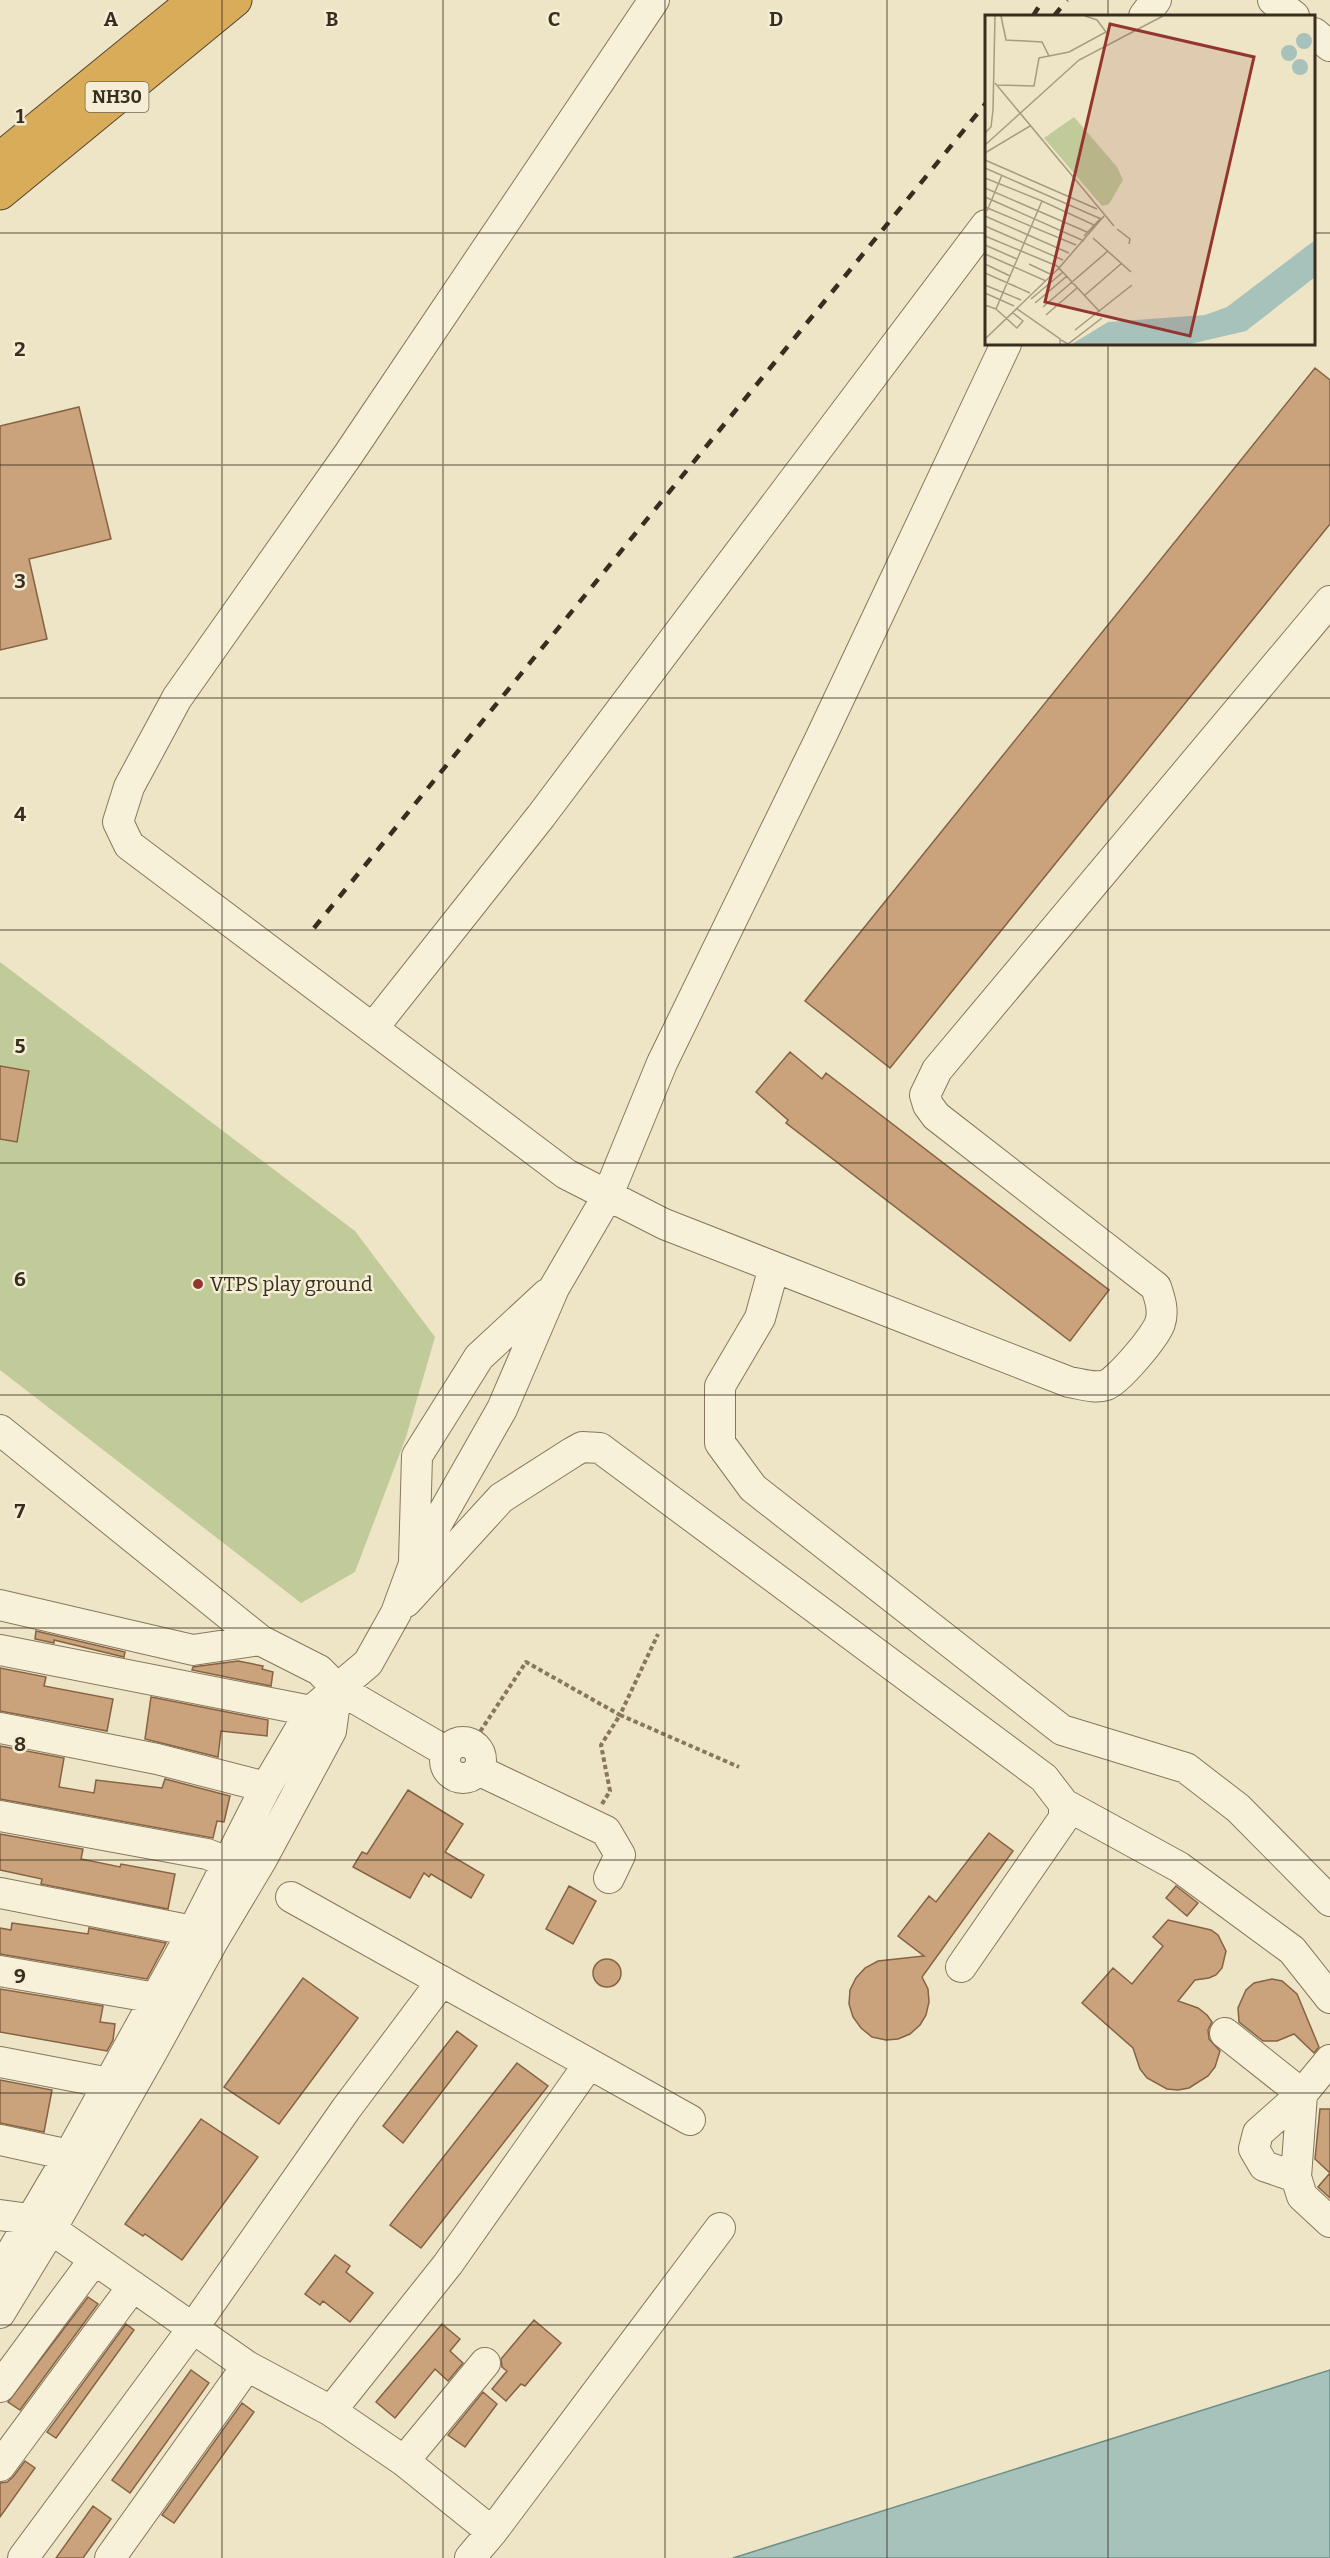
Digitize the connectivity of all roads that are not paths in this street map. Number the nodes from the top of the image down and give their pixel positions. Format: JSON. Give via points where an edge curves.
{"nodes":[{"id":1,"x":195,"y":0,"type":"edge"},
{"id":2,"x":235,"y":0,"type":"edge"},
{"id":3,"x":654,"y":0,"type":"edge"},
{"id":4,"x":1156,"y":0,"type":"edge"},
{"id":5,"x":1176,"y":0,"type":"edge"},
{"id":6,"x":1273,"y":0,"type":"edge"},
{"id":7,"x":1144,"y":15,"type":"edge"},
{"id":8,"x":1168,"y":15,"type":"edge"},
{"id":9,"x":1292,"y":15,"type":"edge"},
{"id":10,"x":1315,"y":34,"type":"edge"},
{"id":11,"x":1330,"y":46,"type":"edge"},
{"id":12,"x":0,"y":159,"type":"edge"},
{"id":13,"x":0,"y":193,"type":"edge"},
{"id":14,"x":985,"y":228,"type":"edge"},
{"id":15,"x":1006,"y":345,"type":"edge"},
{"id":16,"x":1330,"y":601,"type":"edge"},
{"id":17,"x":373,"y":1028,"type":"junction"},
{"id":18,"x":607,"y":1197,"type":"junction"},
{"id":19,"x":774,"y":1267,"type":"junction"},
{"id":20,"x":554,"y":1288,"type":"junction"},
{"id":21,"x":0,"y":1430,"type":"edge"},
{"id":22,"x":414,"y":1564,"type":"junction"},
{"id":23,"x":0,"y":1605,"type":"edge"},
{"id":24,"x":396,"y":1613,"type":"junction"},
{"id":25,"x":260,"y":1640,"type":"junction"},
{"id":26,"x":0,"y":1650,"type":"edge"},
{"id":27,"x":337,"y":1688,"type":"junction"},
{"id":28,"x":321,"y":1721,"type":"junction"},
{"id":29,"x":0,"y":1728,"type":"edge"},
{"id":30,"x":266,"y":1787,"type":"junction"},
{"id":31,"x":1064,"y":1804,"type":"junction"},
{"id":32,"x":0,"y":1816,"type":"edge"},
{"id":33,"x":227,"y":1862,"type":"junction"},
{"id":34,"x":609,"y":1878,"type":"dead end"},
{"id":35,"x":0,"y":1893,"type":"edge"},
{"id":36,"x":291,"y":1897,"type":"dead end"},
{"id":37,"x":1330,"y":1901,"type":"edge"},
{"id":38,"x":203,"y":1936,"type":"junction"},
{"id":39,"x":961,"y":1967,"type":"dead end"},
{"id":40,"x":0,"y":1971,"type":"edge"},
{"id":41,"x":442,"y":1981,"type":"junction"},
{"id":42,"x":156,"y":1998,"type":"junction"},
{"id":43,"x":1330,"y":1998,"type":"edge"},
{"id":44,"x":1225,"y":2034,"type":"dead end"},
{"id":45,"x":1330,"y":2060,"type":"edge"},
{"id":46,"x":0,"y":2062,"type":"edge"},
{"id":47,"x":589,"y":2064,"type":"junction"},
{"id":48,"x":109,"y":2083,"type":"junction"},
{"id":49,"x":1302,"y":2094,"type":"junction"},
{"id":50,"x":690,"y":2120,"type":"dead end"},
{"id":51,"x":0,"y":2140,"type":"edge"},
{"id":52,"x":69,"y":2155,"type":"junction"},
{"id":53,"x":1296,"y":2177,"type":"junction"},
{"id":54,"x":0,"y":2215,"type":"edge"},
{"id":55,"x":1330,"y":2222,"type":"edge"},
{"id":56,"x":40,"y":2224,"type":"junction"},
{"id":57,"x":720,"y":2228,"type":"dead end"},
{"id":58,"x":94,"y":2260,"type":"junction"},
{"id":59,"x":0,"y":2272,"type":"edge"},
{"id":60,"x":133,"y":2286,"type":"junction"},
{"id":61,"x":0,"y":2313,"type":"edge"},
{"id":62,"x":193,"y":2328,"type":"junction"},
{"id":63,"x":485,"y":2363,"type":"dead end"},
{"id":64,"x":247,"y":2367,"type":"junction"},
{"id":65,"x":0,"y":2387,"type":"edge"},
{"id":66,"x":331,"y":2411,"type":"junction"},
{"id":67,"x":404,"y":2461,"type":"junction"},
{"id":68,"x":0,"y":2466,"type":"edge"},
{"id":69,"x":492,"y":2532,"type":"junction"},
{"id":70,"x":23,"y":2558,"type":"edge"},
{"id":71,"x":110,"y":2558,"type":"edge"},
{"id":72,"x":470,"y":2558,"type":"edge"}],
"edges":[{"from":1,"to":12,"type":"highway","number":"NH30"},
{"from":2,"to":13,"type":"highway","number":"NH30"},
{"from":3,"to":17,"type":"street","via":[[348,455],[177,698],[129,787],[118,822],[129,845]]},
{"from":4,"to":7,"type":"street"},
{"from":5,"to":8,"type":"street"},
{"from":6,"to":9,"type":"street"},
{"from":10,"to":11,"type":"street"},
{"from":14,"to":17,"type":"street","via":[[541,816]]},
{"from":15,"to":18,"type":"street","via":[[820,740],[662,1063]]},
{"from":16,"to":19,"type":"street","via":[[937,1070],[925,1095],[936,1116],[1155,1287],[1162,1308],[1160,1324],[1123,1373],[1104,1386],[1069,1382]]},
{"from":17,"to":18,"type":"street","via":[[566,1174]]},
{"from":18,"to":19,"type":"street"},
{"from":18,"to":20,"type":"street"},
{"from":19,"to":37,"type":"street","via":[[760,1318],[720,1386],[720,1443],[753,1488],[1062,1730],[1186,1768],[1238,1808]]},
{"from":20,"to":22,"type":"street","via":[[502,1409]]},
{"from":20,"to":22,"type":"street","via":[[479,1357],[417,1456]]},
{"from":21,"to":25,"type":"street"},
{"from":22,"to":24,"type":"street"},
{"from":23,"to":25,"type":"street","via":[[193,1650]]},
{"from":24,"to":27,"type":"street","via":[[368,1663]]},
{"from":24,"to":31,"type":"street","via":[[501,1498],[573,1452],[591,1446],[600,1448],[1044,1778]]},
{"from":25,"to":27,"type":"street","via":[[319,1670]]},
{"from":26,"to":28,"type":"street"},
{"from":27,"to":28,"type":"street"},
{"from":27,"to":34,"type":"street","via":[[606,1831],[620,1855]]},
{"from":28,"to":30,"type":"street"},
{"from":28,"to":38,"type":"street","via":[[262,1859]]},
{"from":29,"to":30,"type":"street","via":[[157,1759]]},
{"from":30,"to":33,"type":"street"},
{"from":31,"to":39,"type":"street","via":[[1064,1818]]},
{"from":31,"to":43,"type":"street","via":[[1189,1874],[1292,1950]]},
{"from":32,"to":33,"type":"street","via":[[207,1854]]},
{"from":33,"to":38,"type":"street"},
{"from":35,"to":38,"type":"street"},
{"from":36,"to":41,"type":"street"},
{"from":38,"to":42,"type":"street"},
{"from":38,"to":56,"type":"street"},
{"from":40,"to":42,"type":"street"},
{"from":41,"to":47,"type":"street"},
{"from":41,"to":62,"type":"street","via":[[346,2109]]},
{"from":42,"to":48,"type":"street"},
{"from":44,"to":49,"type":"street"},
{"from":45,"to":49,"type":"street"},
{"from":46,"to":48,"type":"street"},
{"from":47,"to":50,"type":"street"},
{"from":47,"to":66,"type":"street","via":[[448,2264]]},
{"from":48,"to":52,"type":"street"},
{"from":49,"to":53,"type":"street"},
{"from":49,"to":53,"type":"street","via":[[1258,2133],[1254,2149],[1264,2166]]},
{"from":51,"to":52,"type":"street"},
{"from":52,"to":56,"type":"street"},
{"from":53,"to":55,"type":"street","via":[[1302,2196]]},
{"from":54,"to":56,"type":"street"},
{"from":56,"to":58,"type":"street"},
{"from":56,"to":59,"type":"street"},
{"from":56,"to":61,"type":"street"},
{"from":57,"to":69,"type":"street"},
{"from":58,"to":60,"type":"street"},
{"from":58,"to":65,"type":"street"},
{"from":60,"to":62,"type":"street"},
{"from":60,"to":68,"type":"street"},
{"from":62,"to":64,"type":"street"},
{"from":62,"to":70,"type":"street"},
{"from":63,"to":67,"type":"street"},
{"from":64,"to":66,"type":"street"},
{"from":64,"to":71,"type":"street"},
{"from":66,"to":67,"type":"street"},
{"from":67,"to":69,"type":"street"},
{"from":69,"to":72,"type":"street"}]}
